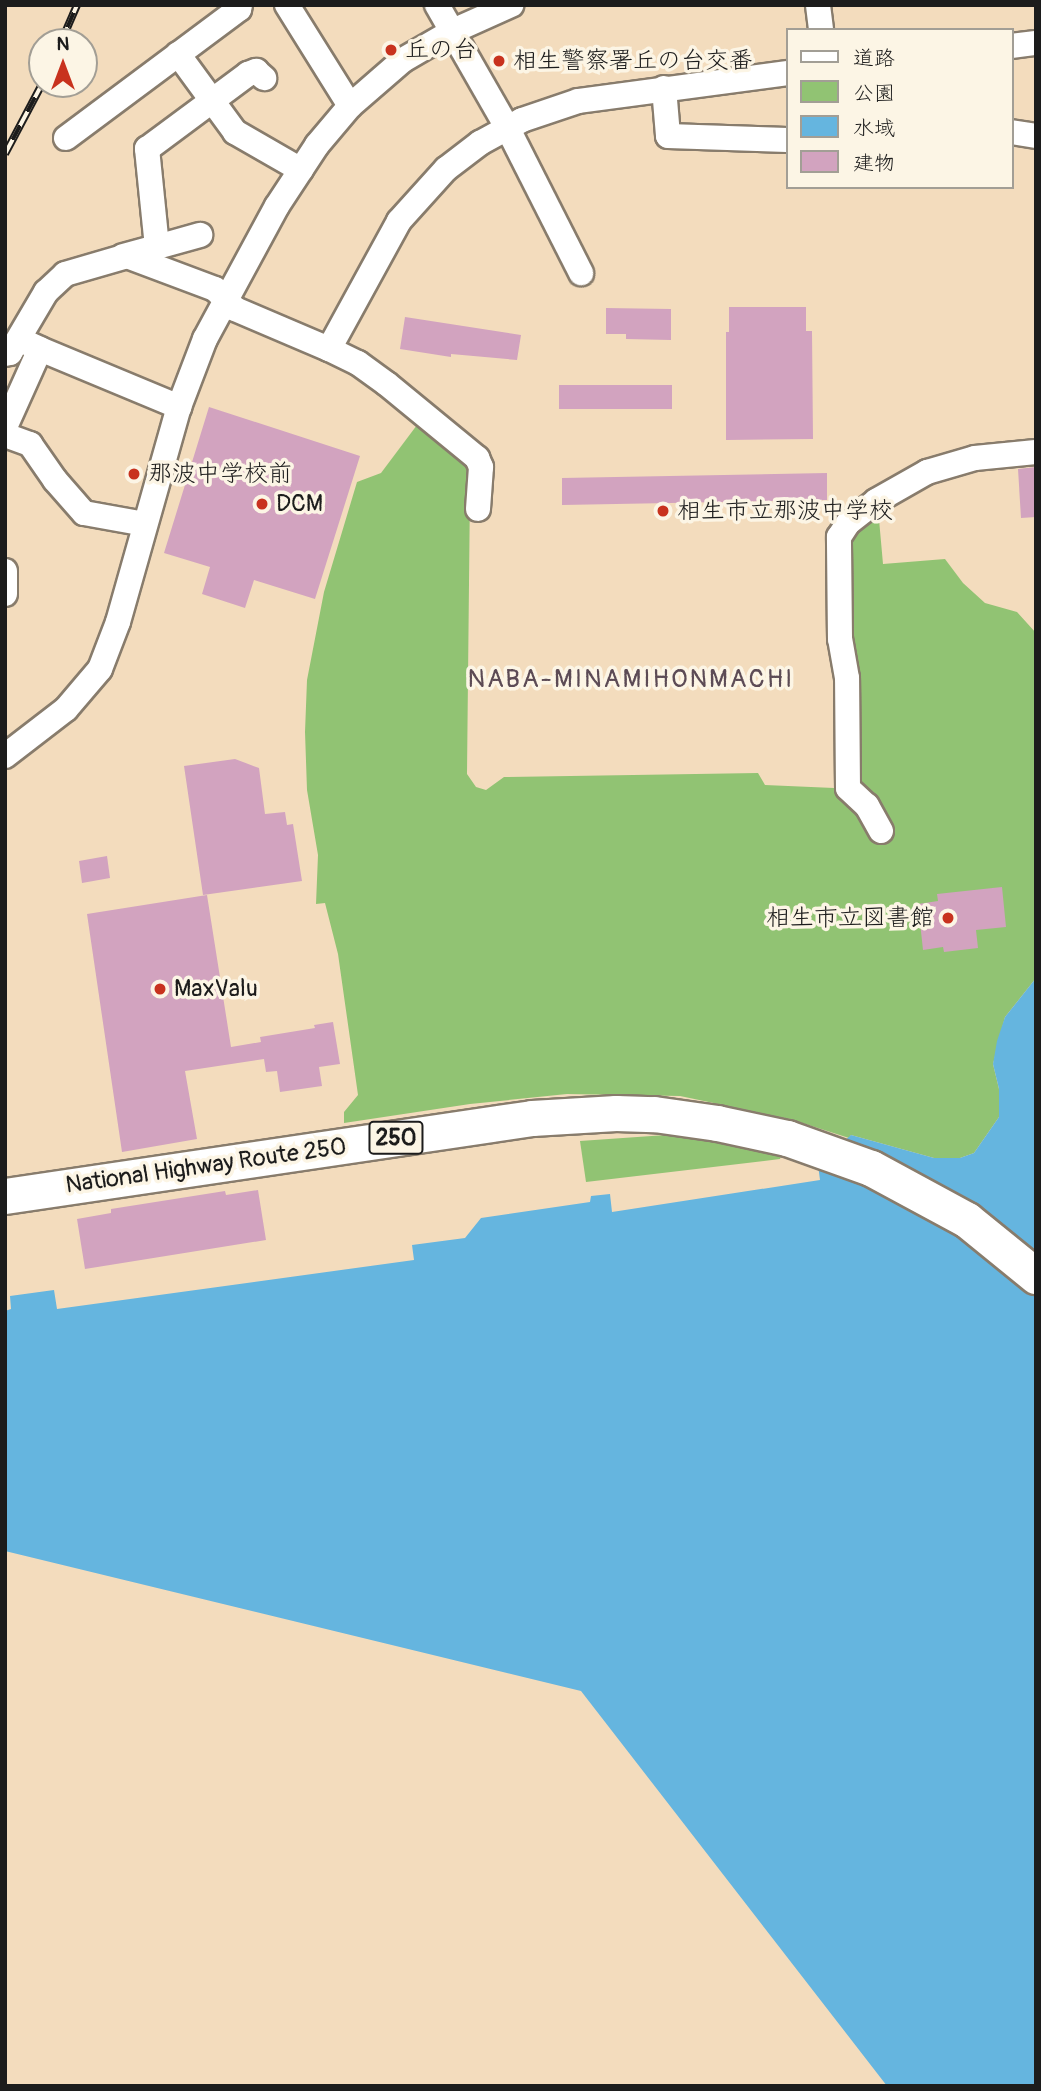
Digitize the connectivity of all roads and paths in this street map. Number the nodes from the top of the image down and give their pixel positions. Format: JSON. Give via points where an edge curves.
{"nodes":[{"id":1,"x":240,"y":5,"type":"edge"},
{"id":2,"x":287,"y":5,"type":"edge"},
{"id":3,"x":437,"y":5,"type":"edge"},
{"id":4,"x":512,"y":5,"type":"edge"},
{"id":5,"x":818,"y":5,"type":"edge"},
{"id":6,"x":821,"y":28,"type":"edge"},
{"id":7,"x":453,"y":31,"type":"junction"},
{"id":8,"x":1036,"y":43,"type":"edge"},
{"id":9,"x":1013,"y":46,"type":"edge"},
{"id":10,"x":178,"y":54,"type":"junction"},
{"id":11,"x":786,"y":73,"type":"edge"},
{"id":12,"x":264,"y":78,"type":"dead end"},
{"id":13,"x":664,"y":88,"type":"junction"},
{"id":14,"x":210,"y":100,"type":"junction"},
{"id":15,"x":350,"y":106,"type":"junction"},
{"id":16,"x":507,"y":127,"type":"junction"},
{"id":17,"x":1013,"y":132,"type":"edge"},
{"id":18,"x":1036,"y":136,"type":"edge"},
{"id":19,"x":66,"y":138,"type":"dead end"},
{"id":20,"x":786,"y":140,"type":"edge"},
{"id":21,"x":301,"y":170,"type":"junction"},
{"id":22,"x":200,"y":235,"type":"dead end"},
{"id":23,"x":158,"y":247,"type":"junction"},
{"id":24,"x":123,"y":256,"type":"junction"},
{"id":25,"x":580,"y":273,"type":"dead end"},
{"id":26,"x":225,"y":299,"type":"junction"},
{"id":27,"x":21,"y":347,"type":"edge"},
{"id":28,"x":329,"y":349,"type":"junction"},
{"id":29,"x":179,"y":407,"type":"junction"},
{"id":30,"x":5,"y":426,"type":"edge"},
{"id":31,"x":5,"y":435,"type":"edge"},
{"id":32,"x":1036,"y":452,"type":"edge"},
{"id":33,"x":478,"y":509,"type":"dead end"},
{"id":34,"x":145,"y":524,"type":"junction"},
{"id":35,"x":5,"y":570,"type":"edge"},
{"id":36,"x":5,"y":594,"type":"edge"},
{"id":37,"x":5,"y":756,"type":"edge"},
{"id":38,"x":881,"y":831,"type":"dead end"},
{"id":39,"x":5,"y":1196,"type":"edge"},
{"id":40,"x":1036,"y":1276,"type":"edge"}],
"edges":[{"from":1,"to":10,"type":"street"},
{"from":2,"to":15,"type":"street"},
{"from":3,"to":7,"type":"street"},
{"from":4,"to":7,"type":"street"},
{"from":5,"to":6,"type":"street"},
{"from":7,"to":15,"type":"street","via":[[403,60]]},
{"from":7,"to":16,"type":"street"},
{"from":8,"to":9,"type":"street"},
{"from":10,"to":14,"type":"street"},
{"from":10,"to":19,"type":"street"},
{"from":11,"to":13,"type":"street"},
{"from":12,"to":14,"type":"street","via":[[256,71],[248,74]]},
{"from":13,"to":16,"type":"street","via":[[578,101]]},
{"from":13,"to":20,"type":"street","via":[[668,136]]},
{"from":14,"to":21,"type":"street","via":[[235,132]]},
{"from":14,"to":23,"type":"street","via":[[147,149]]},
{"from":15,"to":21,"type":"street"},
{"from":16,"to":25,"type":"street"},
{"from":16,"to":28,"type":"street","via":[[460,158],[410,206],[379,252]]},
{"from":17,"to":18,"type":"street"},
{"from":21,"to":26,"type":"street"},
{"from":22,"to":23,"type":"street"},
{"from":23,"to":24,"type":"street"},
{"from":24,"to":26,"type":"street","via":[[215,289]]},
{"from":24,"to":27,"type":"street","via":[[65,274],[46,292]]},
{"from":26,"to":28,"type":"street","via":[[235,309]]},
{"from":26,"to":29,"type":"street"},
{"from":27,"to":29,"type":"street"},
{"from":27,"to":30,"type":"street"},
{"from":28,"to":33,"type":"street","via":[[387,384],[477,458],[481,467]]},
{"from":29,"to":34,"type":"street"},
{"from":31,"to":34,"type":"street","via":[[30,444],[84,513]]},
{"from":32,"to":38,"type":"street","via":[[975,458],[927,472],[876,501],[848,523],[839,537],[839,639],[847,678],[848,788],[867,806]]},
{"from":34,"to":37,"type":"street","via":[[100,669],[66,709]]},
{"from":35,"to":36,"type":"street"},
{"from":39,"to":40,"type":"highway","name":"National Highway Route 250","number":"250","via":[[578,1114],[685,1118],[787,1138],[871,1168],[967,1220]]}]}
